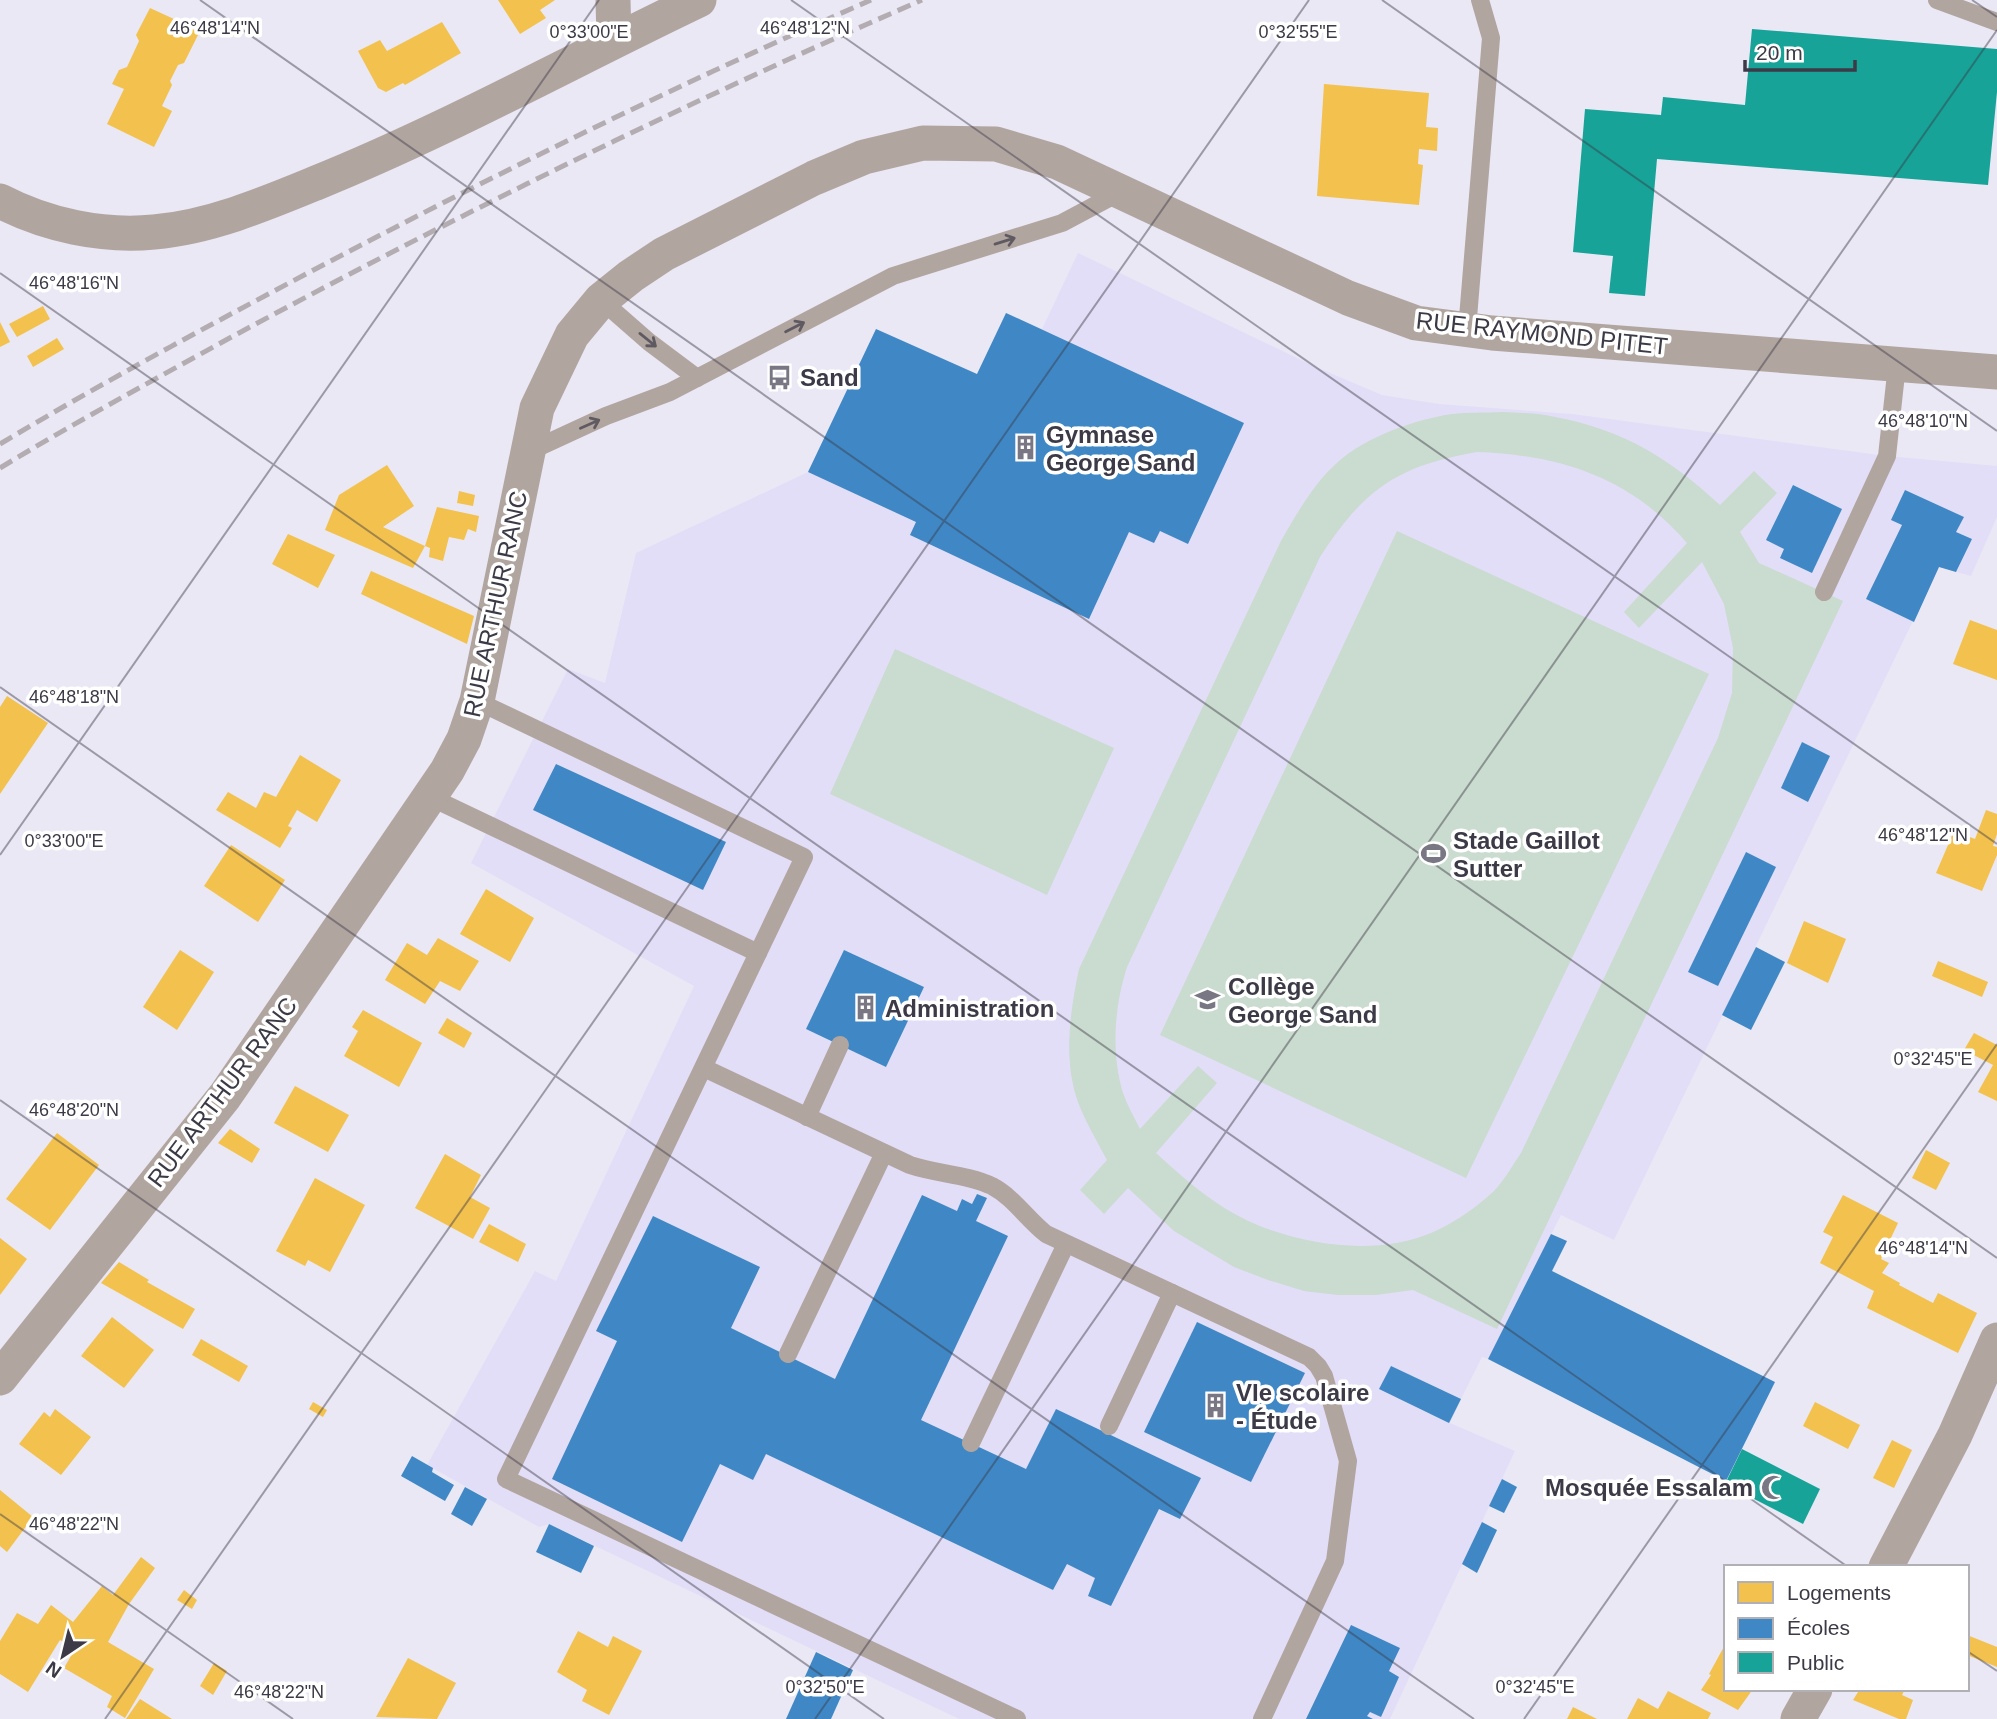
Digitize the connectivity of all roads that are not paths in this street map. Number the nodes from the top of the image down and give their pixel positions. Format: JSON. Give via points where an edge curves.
{"nodes":[{"id":1,"x":613,"y":0,"type":"edge"},
{"id":2,"x":699,"y":0,"type":"edge"},
{"id":3,"x":1480,"y":0,"type":"edge"},
{"id":4,"x":1937,"y":0,"type":"edge"},
{"id":5,"x":1997,"y":22,"type":"edge"},
{"id":6,"x":614,"y":40,"type":"junction"},
{"id":7,"x":996,"y":144,"type":"joint"},
{"id":8,"x":1122,"y":191,"type":"junction"},
{"id":9,"x":0,"y":201,"type":"edge"},
{"id":10,"x":601,"y":300,"type":"junction"},
{"id":11,"x":1467,"y":330,"type":"junction"},
{"id":12,"x":1897,"y":365,"type":"junction"},
{"id":13,"x":1997,"y":372,"type":"edge"},
{"id":14,"x":697,"y":378,"type":"junction"},
{"id":15,"x":528,"y":452,"type":"junction"},
{"id":16,"x":1824,"y":592,"type":"dead end"},
{"id":17,"x":477,"y":701,"type":"junction"},
{"id":18,"x":430,"y":797,"type":"junction"},
{"id":19,"x":758,"y":953,"type":"junction"},
{"id":20,"x":841,"y":1045,"type":"dead end"},
{"id":21,"x":704,"y":1068,"type":"junction"},
{"id":22,"x":807,"y":1117,"type":"junction"},
{"id":23,"x":884,"y":1153,"type":"junction"},
{"id":24,"x":1066,"y":1244,"type":"junction"},
{"id":25,"x":1172,"y":1293,"type":"junction"},
{"id":26,"x":1997,"y":1340,"type":"edge"},
{"id":27,"x":788,"y":1354,"type":"dead end"},
{"id":28,"x":0,"y":1378,"type":"edge"},
{"id":29,"x":1109,"y":1426,"type":"dead end"},
{"id":30,"x":971,"y":1443,"type":"dead end"},
{"id":31,"x":1887,"y":1565,"type":"edge"},
{"id":32,"x":1814,"y":1691,"type":"edge"},
{"id":33,"x":1017,"y":1719,"type":"edge"},
{"id":34,"x":1262,"y":1719,"type":"edge"},
{"id":35,"x":1798,"y":1719,"type":"edge"}],
"edges":[{"from":1,"to":6,"type":"street"},
{"from":2,"to":6,"type":"street"},
{"from":3,"to":11,"type":"lane","via":[[1491,38]]},
{"from":4,"to":5,"type":"lane"},
{"from":6,"to":9,"type":"street","via":[[390,153],[273,200],[187,227],[143,233],[87,230]]},
{"from":7,"to":8,"type":"street","name":"RUE RAYMOND PITET","via":[[1057,162]]},
{"from":7,"to":10,"type":"street","name":"RUE ARTHUR RANC","via":[[923,144],[864,157],[814,177],[664,254]]},
{"from":8,"to":11,"type":"street","name":"RUE RAYMOND PITET","via":[[1348,298],[1416,323]]},
{"from":14,"to":8,"type":"lane","one_way":true,"via":[[893,276],[1062,223]]},
{"from":10,"to":14,"type":"lane","one_way":true},
{"from":10,"to":15,"type":"street","name":"RUE ARTHUR RANC","via":[[572,335],[553,372],[537,408]]},
{"from":11,"to":12,"type":"street","name":"RUE RAYMOND PITET"},
{"from":12,"to":13,"type":"street","name":"RUE RAYMOND PITET"},
{"from":12,"to":16,"type":"lane","via":[[1888,456]]},
{"from":15,"to":14,"type":"lane","one_way":true},
{"from":15,"to":17,"type":"street","name":"RUE ARTHUR RANC"},
{"from":17,"to":18,"type":"street","name":"RUE ARTHUR RANC","via":[[464,739]]},
{"from":17,"to":19,"type":"lane","via":[[804,858]]},
{"from":18,"to":19,"type":"lane"},
{"from":18,"to":28,"type":"street","name":"RUE ARTHUR RANC","via":[[225,1096]]},
{"from":19,"to":21,"type":"lane"},
{"from":20,"to":22,"type":"lane"},
{"from":21,"to":22,"type":"lane"},
{"from":21,"to":33,"type":"lane","via":[[506,1479]]},
{"from":22,"to":23,"type":"lane"},
{"from":23,"to":24,"type":"lane","via":[[932,1172],[992,1186],[1034,1224]]},
{"from":23,"to":27,"type":"lane"},
{"from":24,"to":25,"type":"lane"},
{"from":24,"to":30,"type":"lane"},
{"from":25,"to":29,"type":"lane"},
{"from":25,"to":34,"type":"lane","via":[[1309,1357],[1324,1376],[1348,1461],[1335,1562]]},
{"from":26,"to":31,"type":"street","via":[[1955,1435]]},
{"from":32,"to":35,"type":"street"}]}
